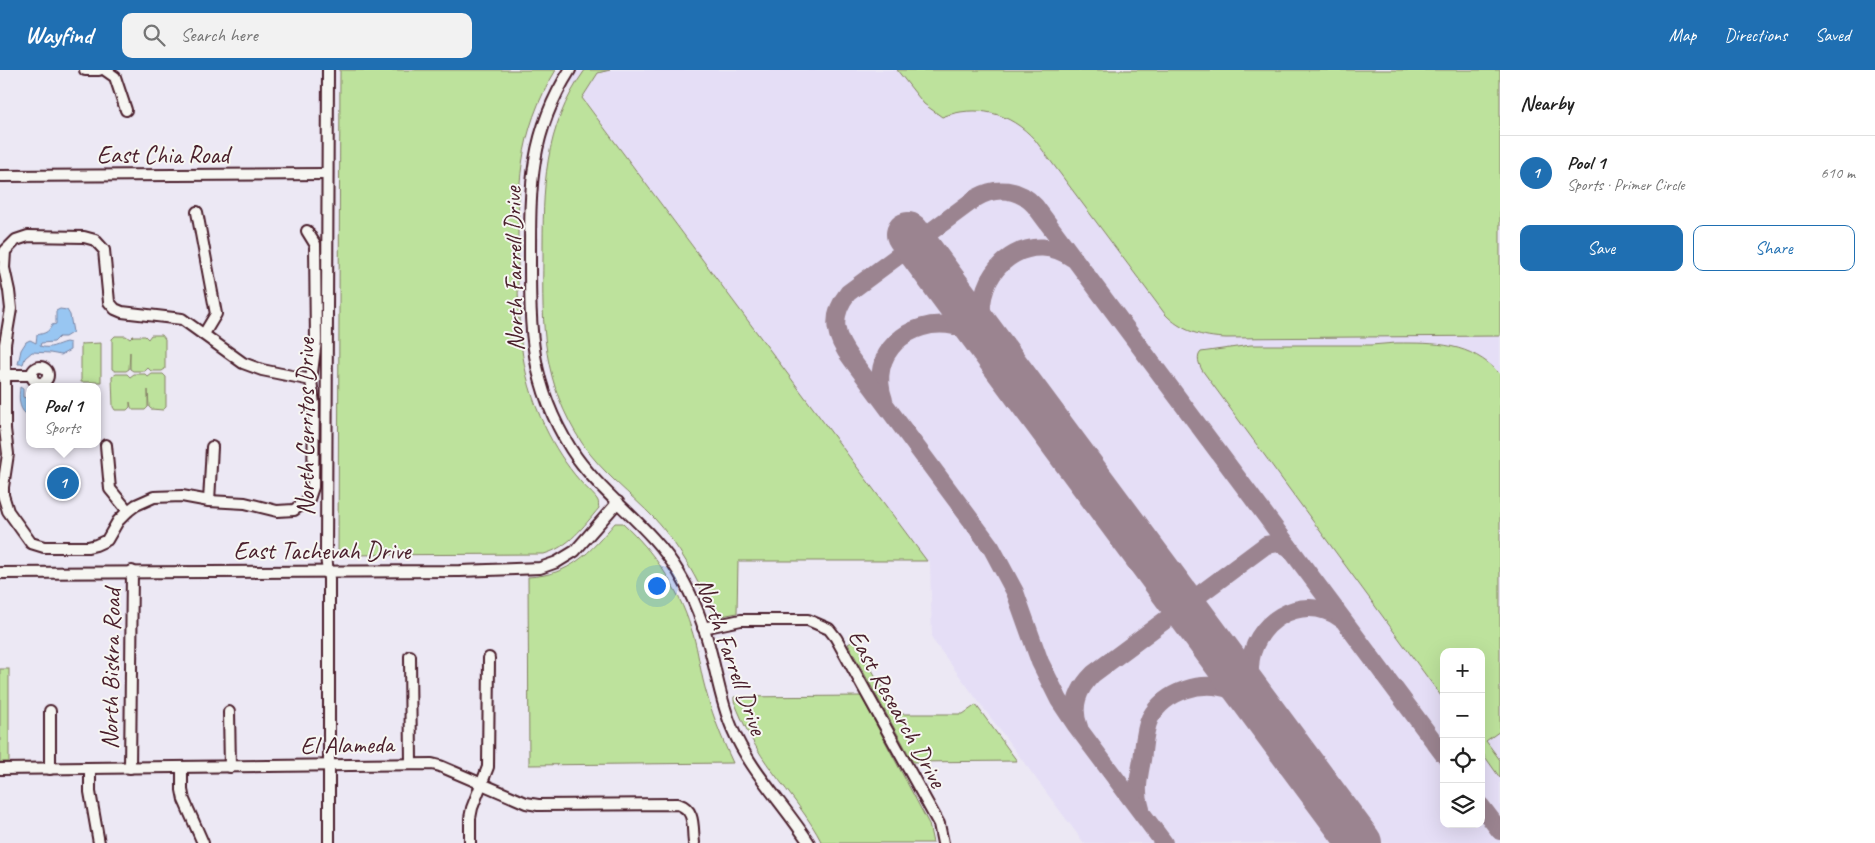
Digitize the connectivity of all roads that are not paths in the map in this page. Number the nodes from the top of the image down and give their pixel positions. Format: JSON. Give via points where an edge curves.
{"nodes":[{"id":1,"x":86,"y":70,"type":"edge"},
{"id":2,"x":99,"y":70,"type":"edge"},
{"id":3,"x":105,"y":70,"type":"edge"},
{"id":4,"x":328,"y":70,"type":"edge"},
{"id":5,"x":570,"y":70,"type":"edge"},
{"id":6,"x":126,"y":110,"type":"dead end"},
{"id":7,"x":327,"y":174,"type":"junction"},
{"id":8,"x":0,"y":176,"type":"edge"},
{"id":9,"x":197,"y":212,"type":"dead end"},
{"id":10,"x":307,"y":231,"type":"dead end"},
{"id":11,"x":204,"y":334,"type":"junction"},
{"id":12,"x":2,"y":375,"type":"edge"},
{"id":13,"x":32,"y":375,"type":"dead end"},
{"id":14,"x":310,"y":380,"type":"junction"},
{"id":15,"x":106,"y":445,"type":"dead end"},
{"id":16,"x":212,"y":447,"type":"dead end"},
{"id":17,"x":309,"y":499,"type":"junction"},
{"id":18,"x":209,"y":501,"type":"junction"},
{"id":19,"x":618,"y":502,"type":"junction"},
{"id":20,"x":326,"y":509,"type":"junction"},
{"id":21,"x":128,"y":511,"type":"junction"},
{"id":22,"x":132,"y":571,"type":"junction"},
{"id":23,"x":328,"y":572,"type":"junction"},
{"id":24,"x":0,"y":573,"type":"edge"},
{"id":25,"x":703,"y":628,"type":"junction"},
{"id":26,"x":410,"y":656,"type":"dead end"},
{"id":27,"x":489,"y":658,"type":"dead end"},
{"id":28,"x":50,"y":711,"type":"dead end"},
{"id":29,"x":229,"y":712,"type":"dead end"},
{"id":30,"x":411,"y":764,"type":"junction"},
{"id":31,"x":329,"y":766,"type":"junction"},
{"id":32,"x":182,"y":767,"type":"junction"},
{"id":33,"x":230,"y":767,"type":"junction"},
{"id":34,"x":50,"y":768,"type":"junction"},
{"id":35,"x":90,"y":768,"type":"junction"},
{"id":36,"x":130,"y":768,"type":"junction"},
{"id":37,"x":0,"y":769,"type":"edge"},
{"id":38,"x":482,"y":785,"type":"junction"},
{"id":39,"x":99,"y":843,"type":"edge"},
{"id":40,"x":204,"y":843,"type":"edge"},
{"id":41,"x":329,"y":843,"type":"edge"},
{"id":42,"x":470,"y":843,"type":"edge"},
{"id":43,"x":694,"y":843,"type":"edge"},
{"id":44,"x":809,"y":843,"type":"edge"},
{"id":45,"x":943,"y":843,"type":"edge"}],
"edges":[{"from":1,"to":2,"type":"street"},
{"from":3,"to":6,"type":"street","via":[[114,77]]},
{"from":4,"to":7,"type":"street","name":"North Cerritos Drive"},
{"from":5,"to":19,"type":"street","name":"North Farrell Drive","via":[[544,121],[533,165],[530,332],[538,374],[556,424],[589,473]]},
{"from":7,"to":8,"type":"street","name":"East Chia Road"},
{"from":7,"to":20,"type":"street","name":"North Cerritos Drive"},
{"from":9,"to":11,"type":"street","via":[[216,314]]},
{"from":10,"to":14,"type":"street","via":[[315,244],[316,341]]},
{"from":11,"to":12,"type":"street","via":[[182,319],[115,309],[109,302],[104,250],[95,240],[28,236],[16,240],[5,251],[3,260],[11,302]]},
{"from":11,"to":14,"type":"street","via":[[243,363]]},
{"from":12,"to":13,"type":"street"},
{"from":12,"to":21,"type":"street","via":[[9,448],[3,495],[8,511],[31,543],[44,548],[96,545],[107,540]]},
{"from":14,"to":17,"type":"street","via":[[314,404],[314,460]]},
{"from":15,"to":21,"type":"street","via":[[110,489]]},
{"from":16,"to":18,"type":"street"},
{"from":17,"to":18,"type":"street","via":[[294,510],[277,511],[245,503]]},
{"from":17,"to":20,"type":"street"},
{"from":18,"to":21,"type":"street","via":[[182,496],[154,497]]},
{"from":19,"to":23,"type":"street","name":"East Tachevah Drive","via":[[575,551],[540,568]]},
{"from":19,"to":25,"type":"street","name":"North Farrell Drive","via":[[651,534],[672,561]]},
{"from":20,"to":23,"type":"street","name":"North Cerritos Drive"},
{"from":22,"to":23,"type":"street","name":"East Tachevah Drive"},
{"from":22,"to":24,"type":"street","name":"East Tachevah Drive"},
{"from":22,"to":36,"type":"street","name":"North Biskra Road"},
{"from":23,"to":31,"type":"street","name":"North Cerritos Drive"},
{"from":25,"to":44,"type":"street","name":"North Farrell Drive","via":[[719,691],[740,747]]},
{"from":25,"to":45,"type":"street","name":"East Research Drive","via":[[741,620],[808,620],[829,629],[939,824]]},
{"from":26,"to":30,"type":"street"},
{"from":27,"to":38,"type":"street","via":[[488,767]]},
{"from":28,"to":34,"type":"street"},
{"from":29,"to":33,"type":"street"},
{"from":30,"to":31,"type":"street","name":"El Alameda"},
{"from":30,"to":38,"type":"street","name":"El Alameda","via":[[440,766]]},
{"from":31,"to":33,"type":"street","name":"El Alameda"},
{"from":31,"to":41,"type":"street","name":"North Cerritos Drive"},
{"from":32,"to":33,"type":"street","name":"El Alameda"},
{"from":32,"to":36,"type":"street","name":"El Alameda"},
{"from":32,"to":40,"type":"street","via":[[184,800]]},
{"from":34,"to":35,"type":"street","name":"El Alameda"},
{"from":34,"to":37,"type":"street","name":"El Alameda"},
{"from":35,"to":36,"type":"street","name":"El Alameda"},
{"from":35,"to":39,"type":"street","via":[[90,792]]},
{"from":38,"to":42,"type":"street","via":[[472,808]]},
{"from":38,"to":43,"type":"street","name":"El Alameda","via":[[538,805],[678,804],[689,810]]}]}
